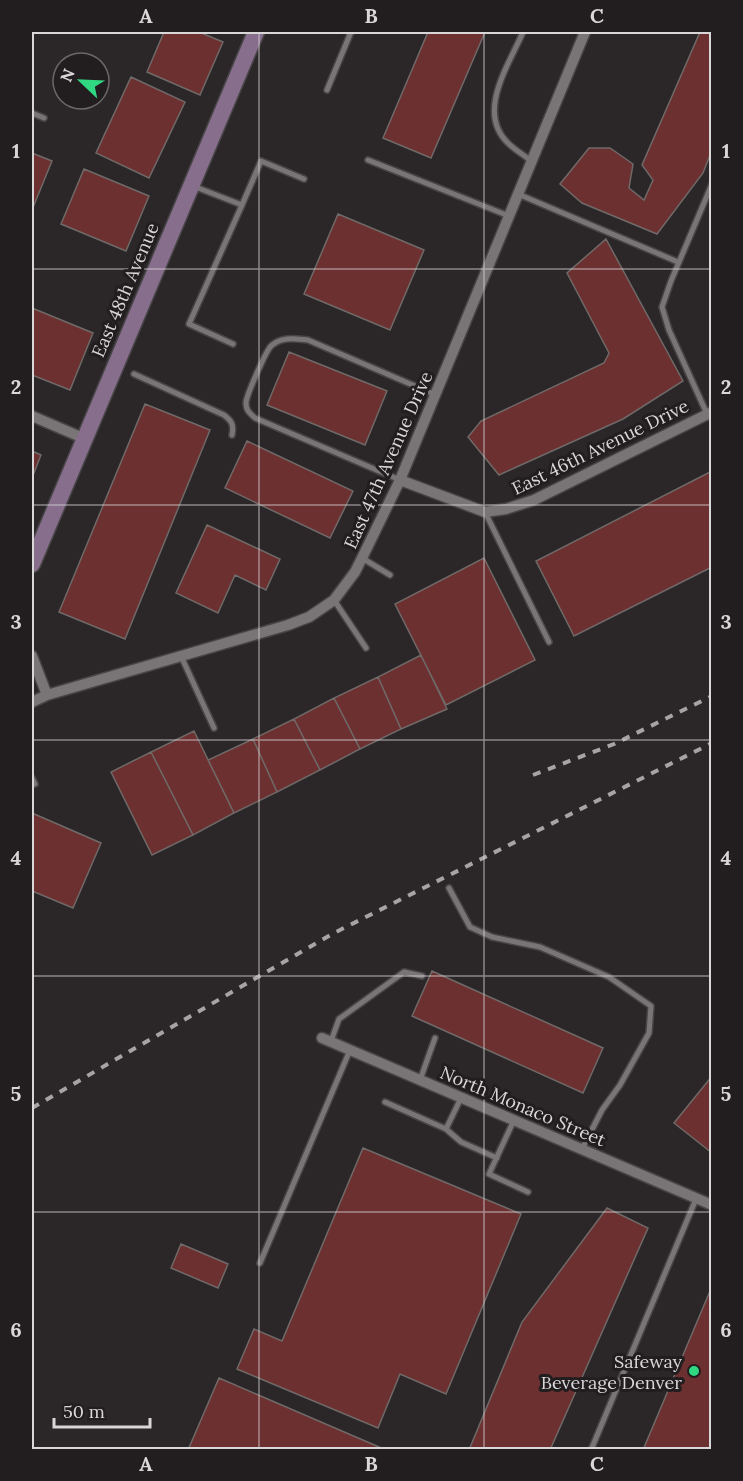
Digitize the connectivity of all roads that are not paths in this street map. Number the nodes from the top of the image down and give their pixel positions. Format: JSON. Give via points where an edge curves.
{"nodes":[{"id":1,"x":256,"y":32,"type":"edge"},
{"id":2,"x":351,"y":32,"type":"edge"},
{"id":3,"x":523,"y":32,"type":"edge"},
{"id":4,"x":585,"y":32,"type":"edge"},
{"id":5,"x":327,"y":90,"type":"dead end"},
{"id":6,"x":32,"y":113,"type":"edge"},
{"id":7,"x":44,"y":118,"type":"dead end"},
{"id":8,"x":368,"y":160,"type":"dead end"},
{"id":9,"x":532,"y":161,"type":"junction"},
{"id":10,"x":304,"y":179,"type":"dead end"},
{"id":11,"x":711,"y":184,"type":"edge"},
{"id":12,"x":191,"y":186,"type":"junction"},
{"id":13,"x":518,"y":194,"type":"junction"},
{"id":14,"x":242,"y":205,"type":"junction"},
{"id":15,"x":509,"y":216,"type":"junction"},
{"id":16,"x":678,"y":262,"type":"junction"},
{"id":17,"x":233,"y":344,"type":"dead end"},
{"id":18,"x":134,"y":374,"type":"dead end"},
{"id":19,"x":436,"y":395,"type":"junction"},
{"id":20,"x":709,"y":413,"type":"edge"},
{"id":21,"x":32,"y":416,"type":"edge"},
{"id":22,"x":232,"y":435,"type":"dead end"},
{"id":23,"x":83,"y":438,"type":"junction"},
{"id":24,"x":400,"y":480,"type":"junction"},
{"id":25,"x":485,"y":512,"type":"junction"},
{"id":26,"x":362,"y":558,"type":"junction"},
{"id":27,"x":32,"y":564,"type":"edge"},
{"id":28,"x":390,"y":575,"type":"dead end"},
{"id":29,"x":334,"y":600,"type":"junction"},
{"id":30,"x":549,"y":642,"type":"dead end"},
{"id":31,"x":366,"y":648,"type":"dead end"},
{"id":32,"x":32,"y":656,"type":"edge"},
{"id":33,"x":181,"y":656,"type":"junction"},
{"id":34,"x":47,"y":695,"type":"junction"},
{"id":35,"x":32,"y":702,"type":"edge"},
{"id":36,"x":213,"y":728,"type":"dead end"},
{"id":37,"x":32,"y":778,"type":"edge"},
{"id":38,"x":35,"y":784,"type":"dead end"},
{"id":39,"x":449,"y":888,"type":"dead end"},
{"id":40,"x":422,"y":976,"type":"dead end"},
{"id":41,"x":435,"y":1038,"type":"dead end"},
{"id":42,"x":326,"y":1040,"type":"joint"},
{"id":43,"x":350,"y":1050,"type":"junction"},
{"id":44,"x":420,"y":1080,"type":"junction"},
{"id":45,"x":461,"y":1098,"type":"junction"},
{"id":46,"x":385,"y":1102,"type":"dead end"},
{"id":47,"x":514,"y":1120,"type":"junction"},
{"id":48,"x":446,"y":1129,"type":"junction"},
{"id":49,"x":582,"y":1149,"type":"junction"},
{"id":50,"x":496,"y":1158,"type":"junction"},
{"id":51,"x":528,"y":1192,"type":"dead end"},
{"id":52,"x":696,"y":1199,"type":"junction"},
{"id":53,"x":711,"y":1205,"type":"edge"},
{"id":54,"x":260,"y":1263,"type":"dead end"},
{"id":55,"x":591,"y":1449,"type":"edge"}],
"edges":[{"from":1,"to":12,"type":"street","name":"East 48th Avenue"},
{"from":2,"to":5,"type":"lane"},
{"from":3,"to":9,"type":"lane","via":[[496,94],[493,119],[507,143]]},
{"from":4,"to":9,"type":"street","name":"East 47th Avenue Drive"},
{"from":6,"to":7,"type":"lane"},
{"from":8,"to":15,"type":"lane"},
{"from":9,"to":13,"type":"street","name":"East 47th Avenue Drive"},
{"from":10,"to":14,"type":"lane","via":[[261,161]]},
{"from":11,"to":16,"type":"lane"},
{"from":12,"to":14,"type":"lane"},
{"from":12,"to":23,"type":"street","name":"East 48th Avenue"},
{"from":13,"to":15,"type":"street","name":"East 47th Avenue Drive"},
{"from":13,"to":16,"type":"lane"},
{"from":14,"to":17,"type":"lane","via":[[189,324]]},
{"from":15,"to":19,"type":"street","name":"East 47th Avenue Drive"},
{"from":16,"to":20,"type":"lane","via":[[662,307],[678,351]]},
{"from":18,"to":22,"type":"lane","via":[[224,415],[231,420]]},
{"from":19,"to":24,"type":"street","name":"East 47th Avenue Drive"},
{"from":19,"to":24,"type":"lane","via":[[308,340],[292,338],[270,346],[247,395],[248,412],[255,418]]},
{"from":20,"to":25,"type":"street","name":"East 46th Avenue Drive","via":[[534,500]]},
{"from":21,"to":23,"type":"street"},
{"from":23,"to":27,"type":"street","name":"East 48th Avenue"},
{"from":24,"to":25,"type":"street"},
{"from":24,"to":26,"type":"street","name":"East 47th Avenue Drive"},
{"from":25,"to":30,"type":"lane"},
{"from":26,"to":28,"type":"lane"},
{"from":26,"to":29,"type":"street","name":"East 47th Avenue Drive"},
{"from":29,"to":31,"type":"lane"},
{"from":29,"to":33,"type":"street","name":"East 47th Avenue Drive","via":[[288,626]]},
{"from":32,"to":34,"type":"street"},
{"from":33,"to":34,"type":"street","name":"East 47th Avenue Drive"},
{"from":33,"to":36,"type":"lane"},
{"from":34,"to":35,"type":"street","name":"East 47th Avenue Drive"},
{"from":37,"to":38,"type":"lane"},
{"from":39,"to":49,"type":"lane","via":[[470,927],[492,937],[540,947],[609,976],[651,1006],[649,1033]]},
{"from":40,"to":42,"type":"lane","via":[[404,972],[339,1019]]},
{"from":41,"to":44,"type":"lane"},
{"from":42,"to":43,"type":"street","name":"North Monaco Street"},
{"from":43,"to":44,"type":"street","name":"North Monaco Street"},
{"from":43,"to":54,"type":"lane"},
{"from":44,"to":45,"type":"street","name":"North Monaco Street"},
{"from":45,"to":47,"type":"street","name":"North Monaco Street"},
{"from":45,"to":48,"type":"lane"},
{"from":46,"to":48,"type":"lane"},
{"from":47,"to":49,"type":"street","name":"North Monaco Street"},
{"from":47,"to":50,"type":"lane"},
{"from":48,"to":50,"type":"lane","via":[[461,1142]]},
{"from":49,"to":52,"type":"street","name":"North Monaco Street"},
{"from":50,"to":51,"type":"lane","via":[[489,1174]]},
{"from":52,"to":53,"type":"street","name":"North Monaco Street"},
{"from":52,"to":55,"type":"lane"}]}
